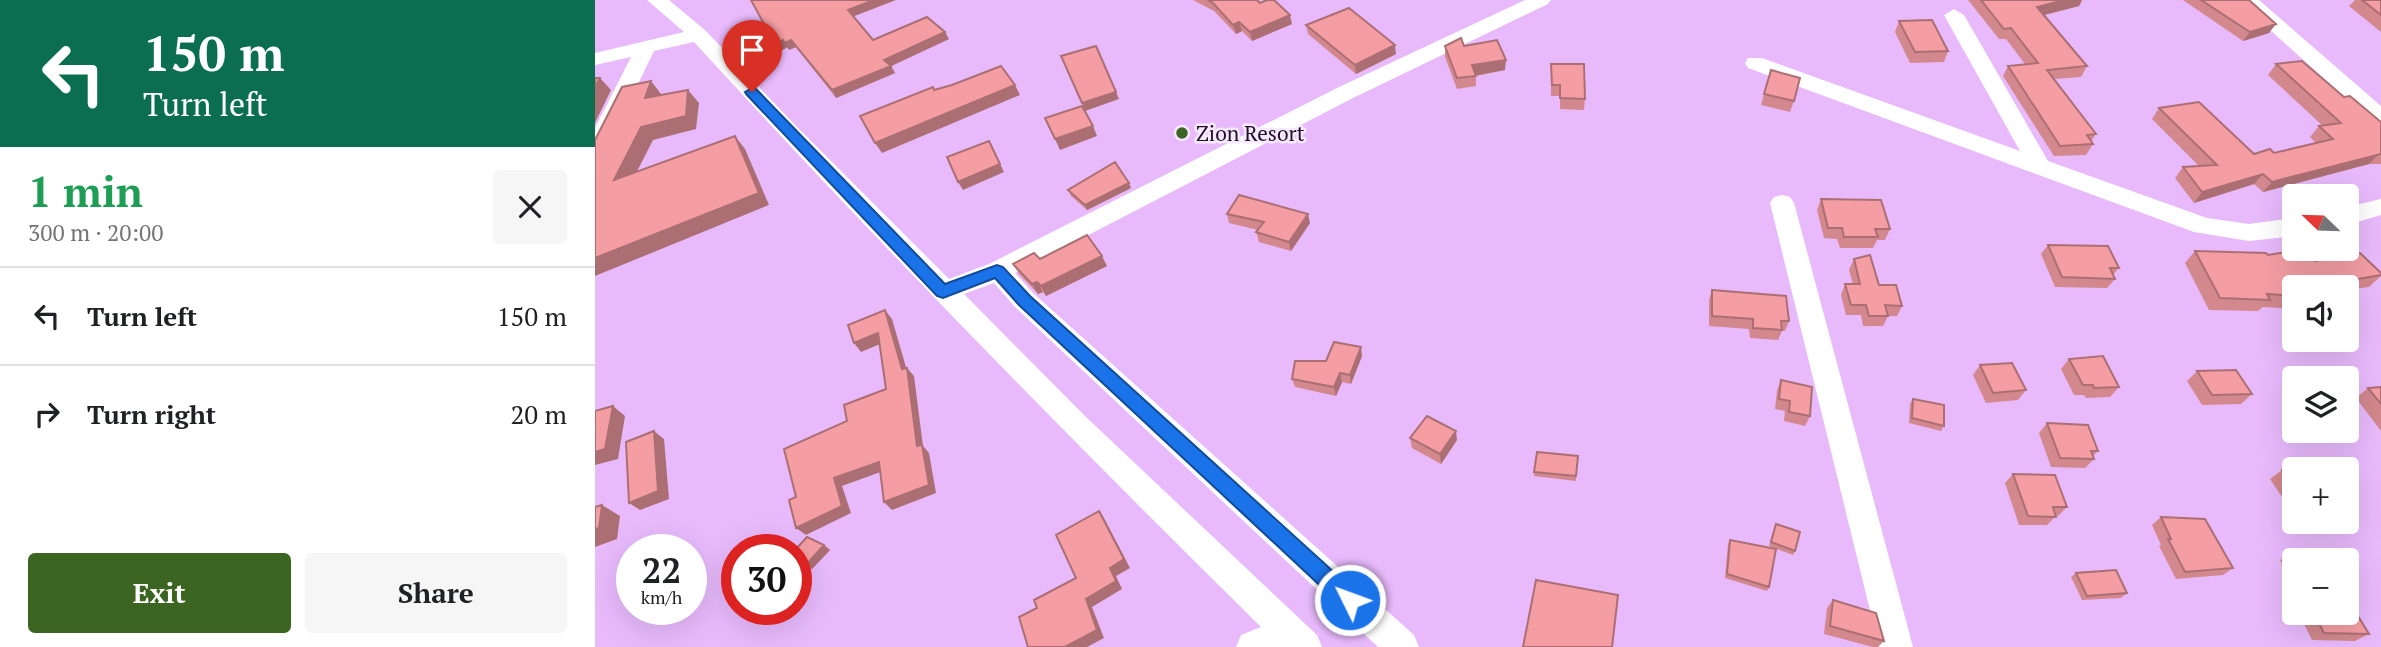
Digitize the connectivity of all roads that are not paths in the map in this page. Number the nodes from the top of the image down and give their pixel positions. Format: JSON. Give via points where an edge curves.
{"nodes":[{"id":1,"x":657,"y":0,"type":"edge"},
{"id":2,"x":1541,"y":0,"type":"edge"},
{"id":3,"x":2247,"y":0,"type":"edge"},
{"id":4,"x":1954,"y":15,"type":"dead end"},
{"id":5,"x":699,"y":35,"type":"junction"},
{"id":6,"x":646,"y":48,"type":"junction"},
{"id":7,"x":595,"y":59,"type":"edge"},
{"id":8,"x":1755,"y":63,"type":"dead end"},
{"id":9,"x":2381,"y":118,"type":"edge"},
{"id":10,"x":595,"y":150,"type":"edge"},
{"id":11,"x":2041,"y":167,"type":"junction"},
{"id":12,"x":1782,"y":202,"type":"dead end"},
{"id":13,"x":2381,"y":207,"type":"edge"},
{"id":14,"x":2359,"y":213,"type":"edge"},
{"id":15,"x":2282,"y":229,"type":"edge"},
{"id":16,"x":997,"y":271,"type":"junction"},
{"id":17,"x":943,"y":292,"type":"junction"},
{"id":18,"x":1297,"y":640,"type":"edge"},
{"id":19,"x":1253,"y":647,"type":"edge"},
{"id":20,"x":1402,"y":647,"type":"edge"},
{"id":21,"x":1896,"y":647,"type":"edge"}],
"edges":[{"from":1,"to":5,"type":"street"},
{"from":2,"to":16,"type":"street","via":[[1345,93]]},
{"from":3,"to":9,"type":"street"},
{"from":4,"to":11,"type":"street"},
{"from":5,"to":6,"type":"street"},
{"from":5,"to":17,"type":"street"},
{"from":6,"to":7,"type":"street"},
{"from":6,"to":10,"type":"street"},
{"from":8,"to":11,"type":"street"},
{"from":11,"to":15,"type":"street","via":[[2213,229],[2254,234]]},
{"from":12,"to":21,"type":"street"},
{"from":13,"to":14,"type":"street"},
{"from":16,"to":17,"type":"street"},
{"from":16,"to":20,"type":"street"},
{"from":17,"to":18,"type":"street"},
{"from":18,"to":19,"type":"street"}]}
